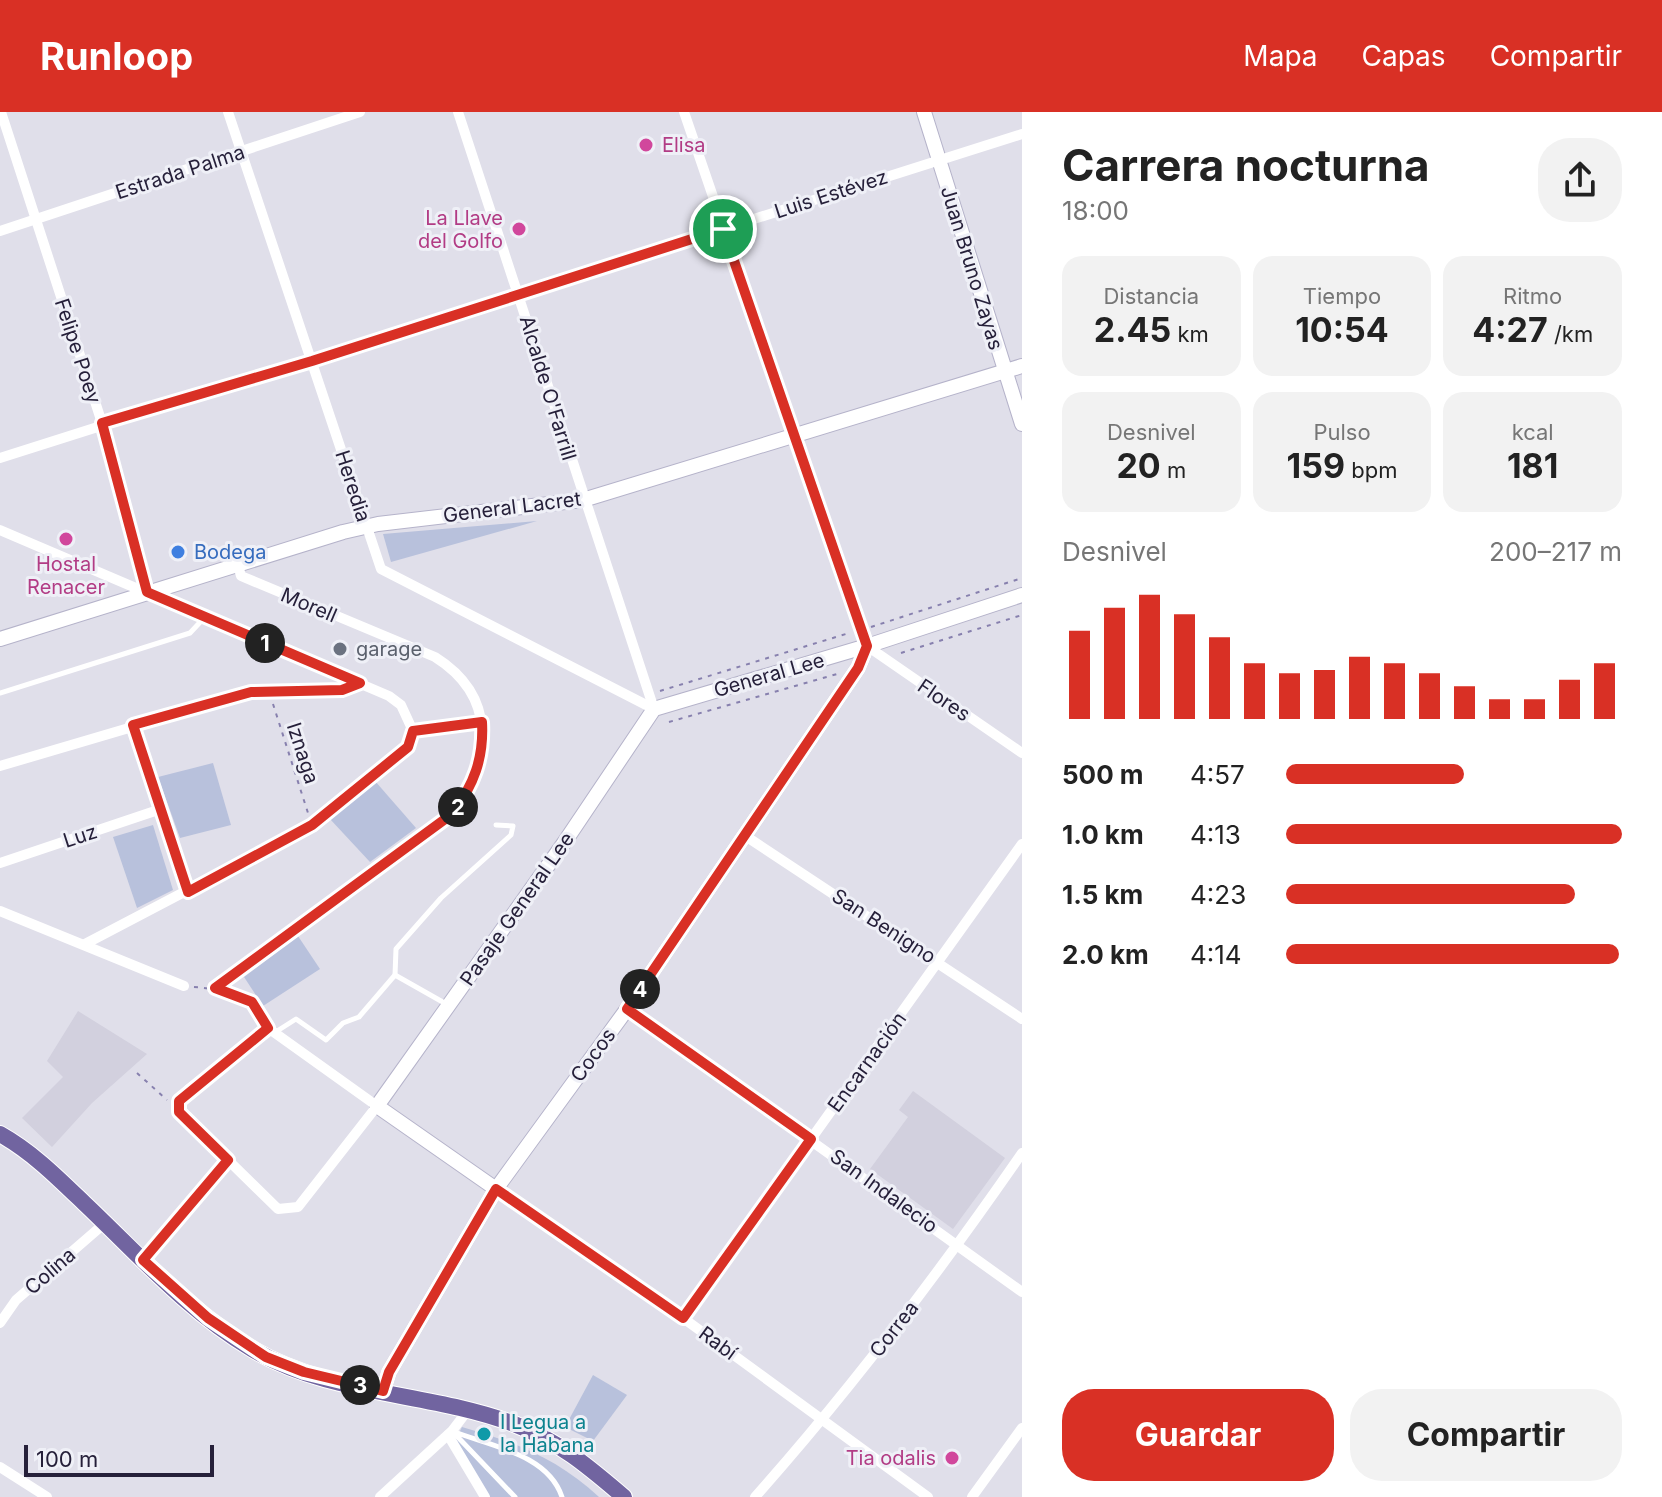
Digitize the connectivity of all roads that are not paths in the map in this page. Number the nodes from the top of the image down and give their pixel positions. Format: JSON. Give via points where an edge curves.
{"nodes":[{"id":1,"x":1,"y":112,"type":"edge"},
{"id":2,"x":228,"y":112,"type":"edge"},
{"id":3,"x":360,"y":112,"type":"edge"},
{"id":4,"x":458,"y":112,"type":"edge"},
{"id":5,"x":684,"y":112,"type":"edge"},
{"id":6,"x":924,"y":112,"type":"edge"},
{"id":7,"x":1022,"y":134,"type":"edge"},
{"id":8,"x":240,"y":152,"type":"junction"},
{"id":9,"x":939,"y":159,"type":"junction"},
{"id":10,"x":36,"y":219,"type":"junction"},
{"id":11,"x":723,"y":229,"type":"junction"},
{"id":12,"x":0,"y":231,"type":"edge"},
{"id":13,"x":518,"y":293,"type":"junction"},
{"id":14,"x":312,"y":361,"type":"junction"},
{"id":15,"x":1022,"y":366,"type":"edge"},
{"id":16,"x":1004,"y":372,"type":"junction"},
{"id":17,"x":102,"y":423,"type":"junction"},
{"id":18,"x":1022,"y":424,"type":"edge"},
{"id":19,"x":793,"y":436,"type":"junction"},
{"id":20,"x":0,"y":458,"type":"edge"},
{"id":21,"x":583,"y":500,"type":"junction"},
{"id":22,"x":367,"y":526,"type":"junction"},
{"id":23,"x":0,"y":530,"type":"edge"},
{"id":24,"x":238,"y":565,"type":"junction"},
{"id":25,"x":147,"y":592,"type":"junction"},
{"id":26,"x":1022,"y":595,"type":"edge"},
{"id":27,"x":204,"y":618,"type":"junction"},
{"id":28,"x":0,"y":639,"type":"edge"},
{"id":29,"x":867,"y":646,"type":"junction"},
{"id":30,"x":360,"y":683,"type":"junction"},
{"id":31,"x":0,"y":693,"type":"edge"},
{"id":32,"x":654,"y":709,"type":"junction"},
{"id":33,"x":1022,"y":753,"type":"edge"},
{"id":34,"x":0,"y":766,"type":"edge"},
{"id":35,"x":154,"y":790,"type":"road end"},
{"id":36,"x":161,"y":809,"type":"junction"},
{"id":37,"x":496,"y":825,"type":"dead end"},
{"id":38,"x":744,"y":835,"type":"junction"},
{"id":39,"x":1022,"y":844,"type":"edge"},
{"id":40,"x":0,"y":863,"type":"edge"},
{"id":41,"x":188,"y":892,"type":"junction"},
{"id":42,"x":333,"y":902,"type":"road end"},
{"id":43,"x":0,"y":911,"type":"edge"},
{"id":44,"x":85,"y":944,"type":"junction"},
{"id":45,"x":938,"y":961,"type":"junction"},
{"id":46,"x":395,"y":975,"type":"junction"},
{"id":47,"x":184,"y":986,"type":"road end"},
{"id":48,"x":448,"y":1005,"type":"junction"},
{"id":49,"x":627,"y":1009,"type":"junction"},
{"id":50,"x":1022,"y":1019,"type":"edge"},
{"id":51,"x":271,"y":1030,"type":"junction"},
{"id":52,"x":377,"y":1106,"type":"junction"},
{"id":53,"x":0,"y":1134,"type":"edge"},
{"id":54,"x":811,"y":1139,"type":"junction"},
{"id":55,"x":1022,"y":1153,"type":"edge"},
{"id":56,"x":228,"y":1160,"type":"junction"},
{"id":57,"x":496,"y":1189,"type":"junction"},
{"id":58,"x":105,"y":1223,"type":"junction"},
{"id":59,"x":959,"y":1245,"type":"junction"},
{"id":60,"x":143,"y":1260,"type":"junction"},
{"id":61,"x":1022,"y":1292,"type":"edge"},
{"id":62,"x":683,"y":1318,"type":"junction"},
{"id":63,"x":0,"y":1323,"type":"edge"},
{"id":64,"x":383,"y":1391,"type":"junction"},
{"id":65,"x":468,"y":1410,"type":"junction"},
{"id":66,"x":824,"y":1419,"type":"junction"},
{"id":67,"x":1022,"y":1428,"type":"edge"},
{"id":68,"x":450,"y":1433,"type":"junction"},
{"id":69,"x":0,"y":1467,"type":"edge"},
{"id":70,"x":47,"y":1497,"type":"edge"},
{"id":71,"x":380,"y":1497,"type":"edge"},
{"id":72,"x":485,"y":1497,"type":"edge"},
{"id":73,"x":515,"y":1497,"type":"edge"},
{"id":74,"x":562,"y":1497,"type":"edge"},
{"id":75,"x":624,"y":1497,"type":"edge"},
{"id":76,"x":755,"y":1497,"type":"edge"},
{"id":77,"x":928,"y":1497,"type":"edge"},
{"id":78,"x":972,"y":1497,"type":"edge"}],
"edges":[{"from":1,"to":10,"type":"street","name":"Felipe Poey"},
{"from":2,"to":8,"type":"street","name":"Heredia"},
{"from":3,"to":8,"type":"street","name":"Estrada Palma"},
{"from":4,"to":13,"type":"street","name":"Alcalde O'Farrill"},
{"from":5,"to":11,"type":"street"},
{"from":6,"to":9,"type":"street","name":"Juan Bruno Zayas"},
{"from":7,"to":9,"type":"street","name":"Luis Estévez"},
{"from":8,"to":10,"type":"street","name":"Estrada Palma"},
{"from":8,"to":14,"type":"street","name":"Heredia"},
{"from":9,"to":11,"type":"street","name":"Luis Estévez"},
{"from":9,"to":16,"type":"street","name":"Juan Bruno Zayas"},
{"from":10,"to":12,"type":"street","name":"Estrada Palma"},
{"from":10,"to":17,"type":"street","name":"Felipe Poey"},
{"from":11,"to":13,"type":"street","name":"Luis Estévez"},
{"from":11,"to":19,"type":"street"},
{"from":13,"to":14,"type":"street","name":"Luis Estévez"},
{"from":13,"to":21,"type":"street","name":"Alcalde O'Farrill"},
{"from":14,"to":17,"type":"street","name":"Luis Estévez"},
{"from":14,"to":22,"type":"street","name":"Heredia"},
{"from":15,"to":16,"type":"street","name":"General Lacret"},
{"from":16,"to":18,"type":"street","name":"Juan Bruno Zayas"},
{"from":16,"to":19,"type":"street","name":"General Lacret"},
{"from":17,"to":20,"type":"street","name":"Luis Estévez"},
{"from":17,"to":25,"type":"street","name":"Felipe Poey"},
{"from":19,"to":21,"type":"street","name":"General Lacret"},
{"from":19,"to":29,"type":"street"},
{"from":21,"to":22,"type":"street","name":"General Lacret"},
{"from":21,"to":32,"type":"street","name":"Alcalde O'Farrill"},
{"from":22,"to":24,"type":"street","name":"General Lacret"},
{"from":22,"to":32,"type":"street","name":"Heredia","via":[[381,569]]},
{"from":23,"to":25,"type":"street"},
{"from":24,"to":25,"type":"street","name":"General Lacret"},
{"from":24,"to":42,"type":"street","name":"Morell","via":[[241,576],[454,669],[482,722],[479,767],[452,814]]},
{"from":25,"to":27,"type":"street"},
{"from":25,"to":28,"type":"street","name":"General Lacret"},
{"from":26,"to":29,"type":"street","name":"General Lee"},
{"from":27,"to":30,"type":"street"},
{"from":27,"to":31,"type":"lane","via":[[190,633]]},
{"from":29,"to":32,"type":"street","name":"General Lee"},
{"from":29,"to":33,"type":"street","name":"Flores"},
{"from":29,"to":38,"type":"street","name":"Cocos","via":[[858,668]]},
{"from":30,"to":34,"type":"street","via":[[342,690],[268,690]]},
{"from":30,"to":41,"type":"street","via":[[401,705],[413,731],[408,747],[312,825]]},
{"from":32,"to":48,"type":"street","name":"Pasaje General Lee"},
{"from":35,"to":36,"type":"street"},
{"from":36,"to":40,"type":"street","name":"Luz"},
{"from":36,"to":41,"type":"street"},
{"from":37,"to":46,"type":"lane","via":[[513,826],[511,835],[441,898],[396,949]]},
{"from":38,"to":45,"type":"street","name":"San Benigno"},
{"from":38,"to":49,"type":"street","name":"Cocos"},
{"from":39,"to":45,"type":"street","name":"Encarnación"},
{"from":41,"to":44,"type":"street"},
{"from":43,"to":44,"type":"street"},
{"from":44,"to":47,"type":"street"},
{"from":45,"to":50,"type":"street","name":"San Benigno"},
{"from":45,"to":54,"type":"street","name":"Encarnación"},
{"from":46,"to":48,"type":"lane"},
{"from":46,"to":51,"type":"lane","via":[[359,1017],[343,1023],[326,1040],[296,1019]]},
{"from":48,"to":52,"type":"street","name":"Pasaje General Lee"},
{"from":49,"to":54,"type":"street","name":"San Indalecio"},
{"from":49,"to":57,"type":"street","name":"Cocos"},
{"from":51,"to":52,"type":"street","name":"Rabí"},
{"from":51,"to":56,"type":"street","via":[[179,1101],[179,1112]]},
{"from":52,"to":56,"type":"street","via":[[298,1207],[290,1210],[278,1209]]},
{"from":52,"to":57,"type":"street","name":"Rabí"},
{"from":53,"to":58,"type":"main road","via":[[39,1159]]},
{"from":54,"to":59,"type":"street","name":"San Indalecio"},
{"from":54,"to":62,"type":"street","name":"Encarnación"},
{"from":55,"to":59,"type":"street","name":"Correa"},
{"from":56,"to":60,"type":"street"},
{"from":57,"to":62,"type":"street","name":"Rabí"},
{"from":57,"to":64,"type":"street","name":"Cocos","via":[[389,1372]]},
{"from":58,"to":60,"type":"main road"},
{"from":58,"to":63,"type":"street","name":"Colina","via":[[16,1300]]},
{"from":59,"to":61,"type":"street","name":"San Indalecio"},
{"from":59,"to":66,"type":"street","name":"Correa"},
{"from":60,"to":64,"type":"main road","via":[[208,1318],[266,1357]]},
{"from":62,"to":66,"type":"street","name":"Rabí"},
{"from":64,"to":65,"type":"main road"},
{"from":65,"to":68,"type":"street"},
{"from":65,"to":75,"type":"main road","via":[[564,1448]]},
{"from":66,"to":76,"type":"street","name":"Correa"},
{"from":66,"to":77,"type":"street","name":"Rabí"},
{"from":67,"to":78,"type":"street"},
{"from":68,"to":71,"type":"street"},
{"from":68,"to":72,"type":"street"},
{"from":68,"to":73,"type":"lane"},
{"from":68,"to":74,"type":"lane","via":[[539,1464]]},
{"from":69,"to":70,"type":"street"}]}
